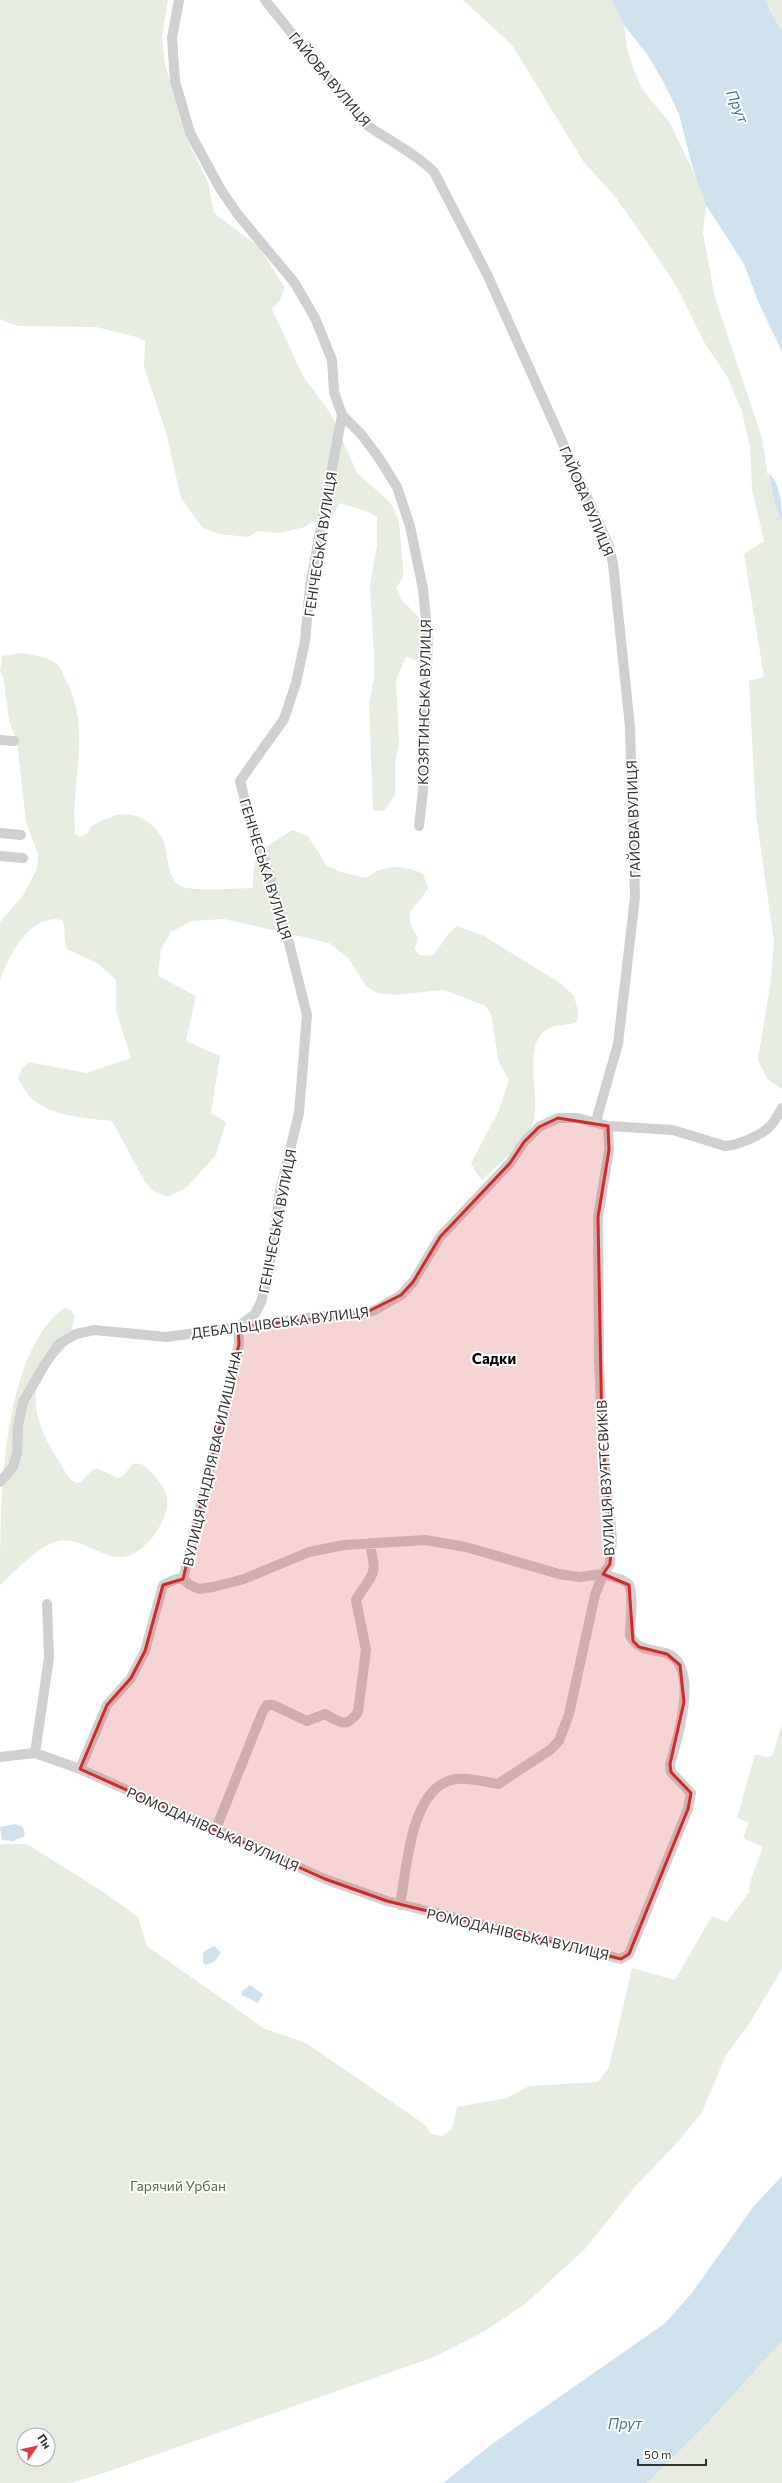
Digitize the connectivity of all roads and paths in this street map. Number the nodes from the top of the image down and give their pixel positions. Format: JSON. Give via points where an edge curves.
{"nodes":[{"id":1,"x":179,"y":0,"type":"edge"},
{"id":2,"x":265,"y":0,"type":"edge"},
{"id":3,"x":342,"y":415,"type":"junction"},
{"id":4,"x":0,"y":740,"type":"edge"},
{"id":5,"x":14,"y":741,"type":"dead end"},
{"id":6,"x":419,"y":826,"type":"dead end"},
{"id":7,"x":0,"y":833,"type":"edge"},
{"id":8,"x":21,"y":835,"type":"dead end"},
{"id":9,"x":0,"y":856,"type":"edge"},
{"id":10,"x":23,"y":858,"type":"dead end"},
{"id":11,"x":782,"y":1108,"type":"edge"},
{"id":12,"x":596,"y":1121,"type":"junction"},
{"id":13,"x":608,"y":1126,"type":"junction"},
{"id":14,"x":238,"y":1327,"type":"junction"},
{"id":15,"x":0,"y":1482,"type":"edge"},
{"id":16,"x":369,"y":1543,"type":"junction"},
{"id":17,"x":603,"y":1574,"type":"junction"},
{"id":18,"x":184,"y":1579,"type":"junction"},
{"id":19,"x":47,"y":1604,"type":"dead end"},
{"id":20,"x":34,"y":1753,"type":"junction"},
{"id":21,"x":0,"y":1757,"type":"edge"},
{"id":22,"x":80,"y":1769,"type":"junction"},
{"id":23,"x":215,"y":1831,"type":"junction"},
{"id":24,"x":400,"y":1905,"type":"junction"}],
"edges":[{"from":1,"to":3,"type":"street","name":"КОЗЯТИНСЬКА ВУЛИЦЯ","via":[[172,38],[174,74],[190,133],[221,190],[239,216],[294,282],[316,318],[332,360],[334,392]]},
{"from":2,"to":12,"type":"street","name":"ГАЙОВА ВУЛИЦЯ","via":[[364,123],[384,139],[422,160],[434,172],[487,274],[609,546],[630,727],[635,897],[618,1044]]},
{"from":3,"to":6,"type":"street","name":"КОЗЯТИНСЬКА ВУЛИЦЯ","via":[[361,434],[397,487],[410,526],[423,589],[428,639],[423,791]]},
{"from":3,"to":14,"type":"street","name":"ГЕНІЧЕСЬКА ВУЛИЦЯ","via":[[310,586],[305,641],[296,683],[284,719],[240,781],[289,943],[307,1015],[299,1113],[280,1191],[268,1275],[262,1302],[255,1314]]},
{"from":4,"to":5,"type":"street"},
{"from":7,"to":8,"type":"street"},
{"from":9,"to":10,"type":"street"},
{"from":11,"to":13,"type":"street","via":[[767,1128],[725,1146],[673,1130]]},
{"from":12,"to":13,"type":"street"},
{"from":12,"to":14,"type":"street","name":"ДЕБАЛЬЦІВСЬКА ВУЛИЦЯ","via":[[558,1118],[539,1127],[524,1142],[510,1163],[440,1237],[413,1282],[400,1295],[375,1310],[363,1314],[322,1316]]},
{"from":13,"to":17,"type":"street","name":"ВУЛИЦЯ ВЗУТТЄВИКІВ","via":[[609,1150],[598,1217],[601,1405],[612,1540],[610,1564]]},
{"from":14,"to":15,"type":"street","name":"ДЕБАЛЬЦІВСЬКА ВУЛИЦЯ","via":[[166,1337],[94,1330],[76,1334],[59,1344],[23,1402],[13,1467]]},
{"from":14,"to":18,"type":"street","name":"ВУЛИЦЯ АНДРІЯ ВАСИЛИШИНА","via":[[239,1344]]},
{"from":16,"to":17,"type":"street","name":"ВУЛИЦЯ ВЗУТТЄВИКІВ","via":[[425,1540],[466,1547],[559,1574],[579,1577]]},
{"from":16,"to":18,"type":"street","name":"ВУЛИЦЯ ВЗУТТЄВИКІВ","via":[[309,1552],[244,1579],[213,1587],[199,1589]]},
{"from":16,"to":23,"type":"street","via":[[375,1565],[368,1584],[356,1600],[366,1650],[358,1712],[352,1721],[347,1723],[341,1723],[325,1714],[306,1721],[273,1705],[267,1705]]},
{"from":17,"to":24,"type":"street","via":[[592,1610],[569,1714],[559,1741],[550,1750],[498,1784],[455,1779],[437,1786],[424,1802],[415,1823]]},
{"from":17,"to":24,"type":"street","name":"РОМОДАНІВСЬКА ВУЛИЦЯ","via":[[623,1581],[629,1586],[630,1635],[633,1642],[639,1647],[676,1658],[684,1682],[684,1702],[670,1764],[671,1772],[691,1793],[688,1809],[629,1954],[621,1959]]},
{"from":18,"to":22,"type":"street","name":"ВУЛИЦЯ АНДРІЯ ВАСИЛИШИНА","via":[[176,1579],[163,1585],[145,1651],[131,1678],[107,1705]]},
{"from":19,"to":20,"type":"street","via":[[49,1658]]},
{"from":20,"to":21,"type":"street"},
{"from":20,"to":22,"type":"street","name":"РОМОДАНІВСЬКА ВУЛИЦЯ"},
{"from":22,"to":23,"type":"street","name":"РОМОДАНІВСЬКА ВУЛИЦЯ"},
{"from":23,"to":24,"type":"street","name":"РОМОДАНІВСЬКА ВУЛИЦЯ","via":[[325,1879]]}]}
